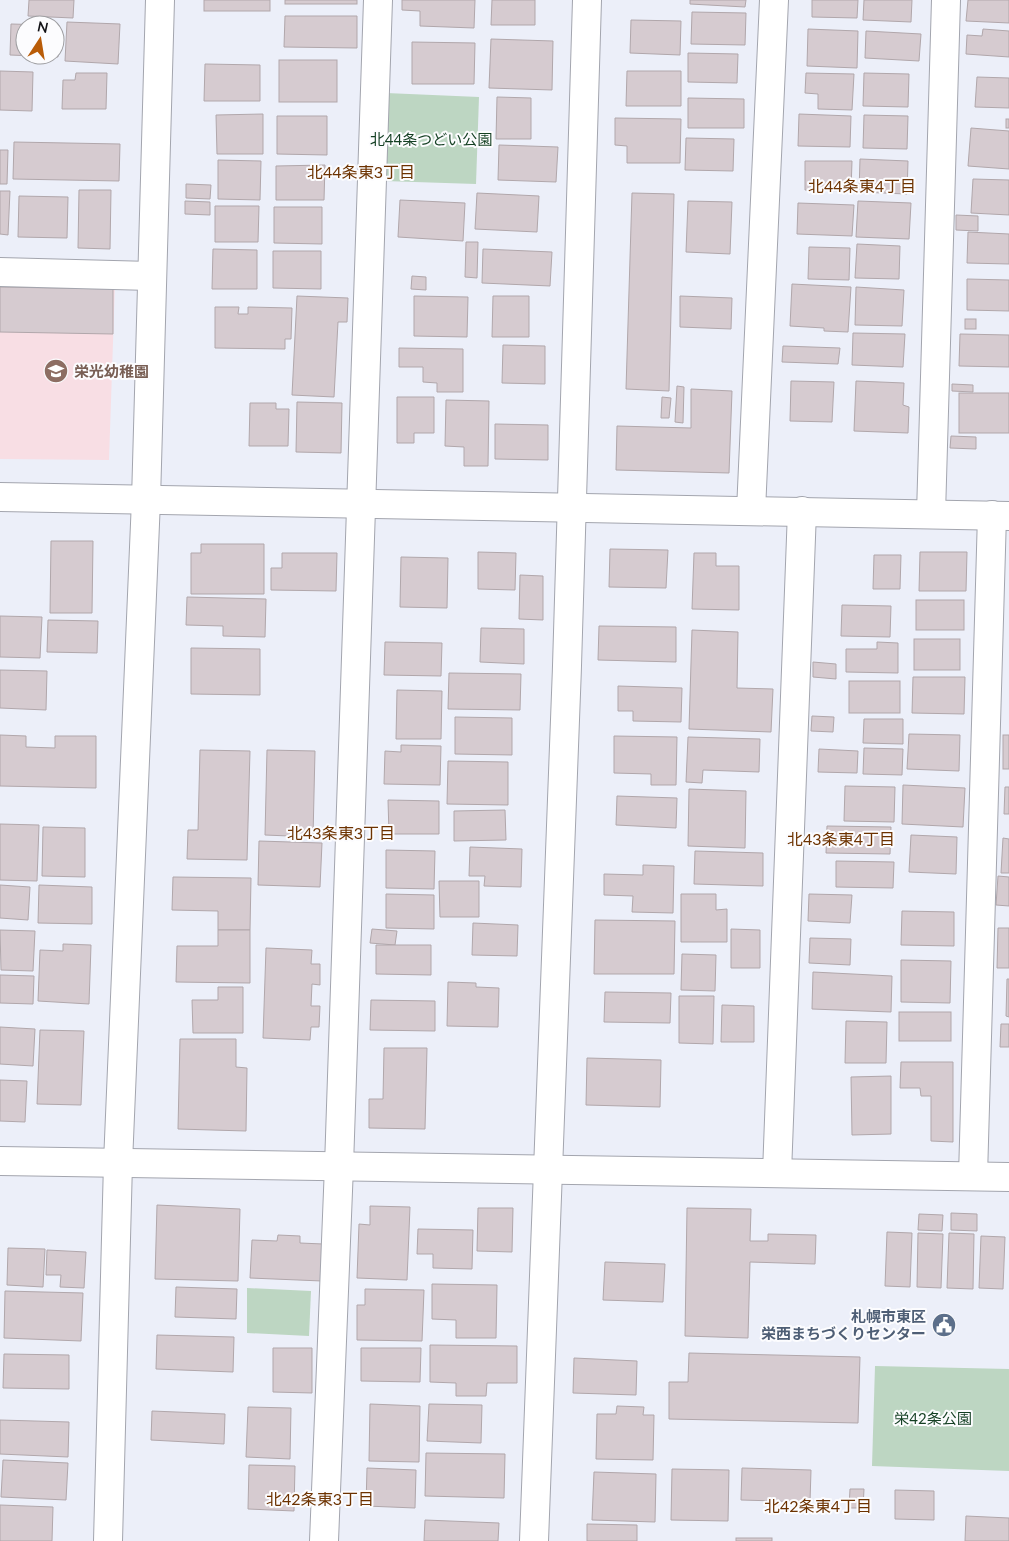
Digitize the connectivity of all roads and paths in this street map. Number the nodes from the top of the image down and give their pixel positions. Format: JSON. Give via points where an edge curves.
{"nodes":[{"id":1,"x":160,"y":0,"type":"edge"},
{"id":2,"x":378,"y":0,"type":"edge"},
{"id":3,"x":587,"y":0,"type":"edge"},
{"id":4,"x":774,"y":0,"type":"edge"},
{"id":5,"x":946,"y":0,"type":"edge"},
{"id":6,"x":0,"y":272,"type":"edge"},
{"id":7,"x":151,"y":276,"type":"junction"},
{"id":8,"x":0,"y":497,"type":"edge"},
{"id":9,"x":146,"y":500,"type":"junction"},
{"id":10,"x":361,"y":504,"type":"junction"},
{"id":11,"x":573,"y":507,"type":"junction"},
{"id":12,"x":751,"y":511,"type":"junction"},
{"id":13,"x":802,"y":511,"type":"junction"},
{"id":14,"x":931,"y":514,"type":"junction"},
{"id":15,"x":1001,"y":515,"type":"edge"},
{"id":16,"x":0,"y":1161,"type":"edge"},
{"id":17,"x":118,"y":1163,"type":"junction"},
{"id":18,"x":340,"y":1166,"type":"junction"},
{"id":19,"x":550,"y":1170,"type":"junction"},
{"id":20,"x":777,"y":1173,"type":"junction"},
{"id":21,"x":973,"y":1176,"type":"junction"},
{"id":22,"x":1009,"y":1177,"type":"edge"},
{"id":23,"x":108,"y":1541,"type":"edge"},
{"id":24,"x":324,"y":1541,"type":"edge"},
{"id":25,"x":534,"y":1541,"type":"edge"}],
"edges":[{"from":1,"to":7,"type":"street"},
{"from":2,"to":10,"type":"street"},
{"from":3,"to":11,"type":"street"},
{"from":4,"to":12,"type":"street"},
{"from":5,"to":14,"type":"street"},
{"from":6,"to":7,"type":"street"},
{"from":7,"to":9,"type":"street"},
{"from":8,"to":9,"type":"street"},
{"from":9,"to":10,"type":"street"},
{"from":9,"to":17,"type":"street"},
{"from":10,"to":11,"type":"street"},
{"from":10,"to":18,"type":"street"},
{"from":11,"to":12,"type":"street"},
{"from":11,"to":19,"type":"street"},
{"from":12,"to":13,"type":"street"},
{"from":13,"to":14,"type":"street"},
{"from":13,"to":20,"type":"street"},
{"from":14,"to":15,"type":"street"},
{"from":15,"to":21,"type":"street"},
{"from":16,"to":17,"type":"street"},
{"from":17,"to":18,"type":"street"},
{"from":17,"to":23,"type":"street"},
{"from":18,"to":19,"type":"street"},
{"from":18,"to":24,"type":"street"},
{"from":19,"to":20,"type":"street"},
{"from":19,"to":25,"type":"street"},
{"from":20,"to":21,"type":"street"},
{"from":21,"to":22,"type":"street"}]}
